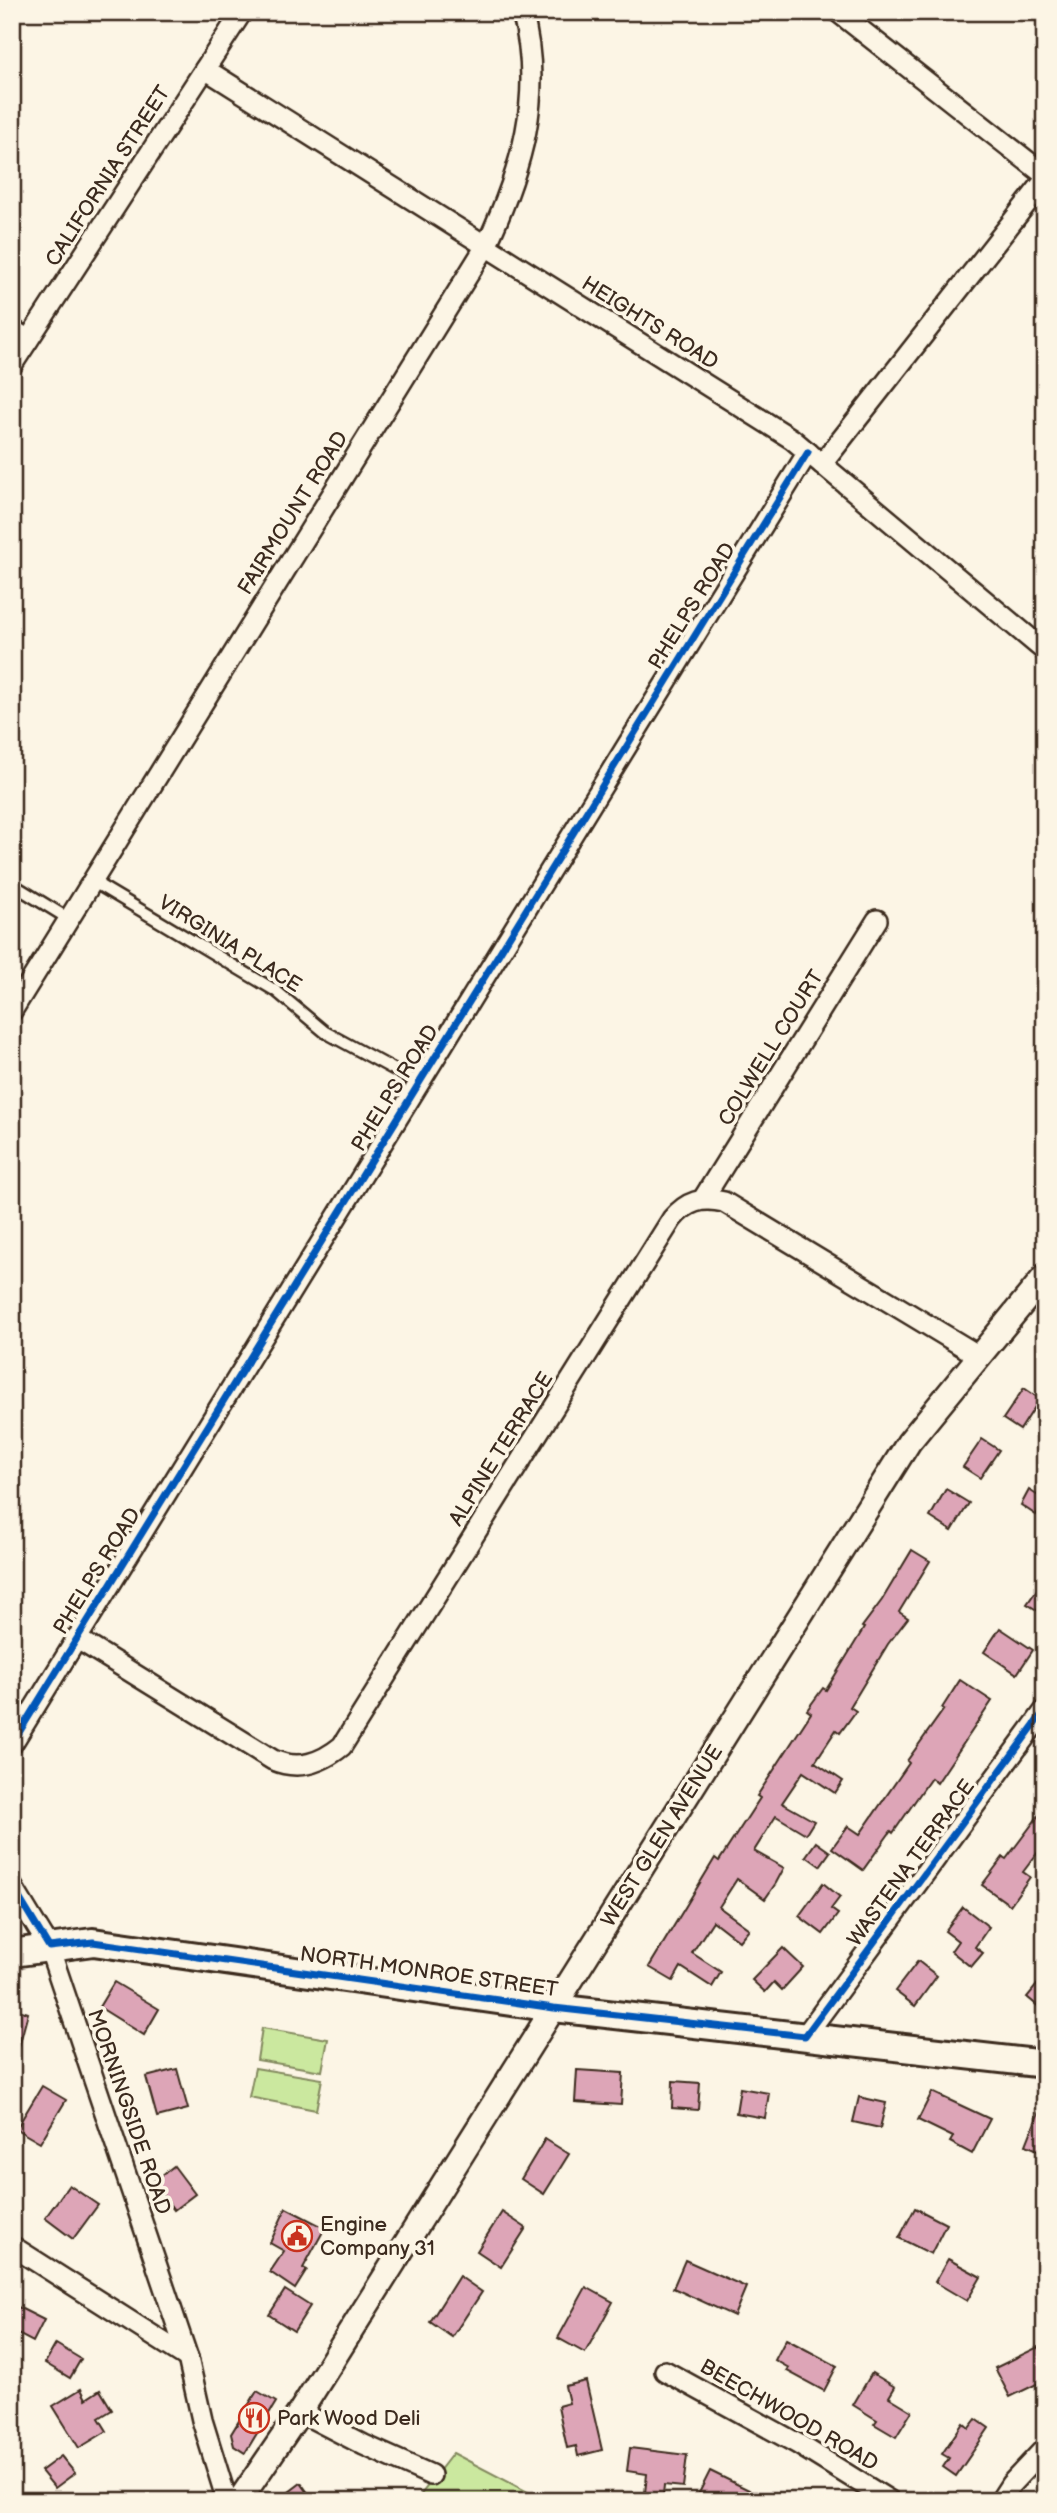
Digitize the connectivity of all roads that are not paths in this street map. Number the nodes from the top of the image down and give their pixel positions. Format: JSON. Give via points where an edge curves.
{"nodes":[{"id":1,"x":242,"y":12,"type":"edge"},
{"id":2,"x":522,"y":12,"type":"edge"},
{"id":3,"x":838,"y":12,"type":"edge"},
{"id":4,"x":205,"y":69,"type":"junction"},
{"id":5,"x":1045,"y":178,"type":"edge"},
{"id":6,"x":486,"y":246,"type":"junction"},
{"id":7,"x":20,"y":335,"type":"edge"},
{"id":8,"x":12,"y":365,"type":"edge"},
{"id":9,"x":815,"y":458,"type":"junction"},
{"id":10,"x":1045,"y":651,"type":"edge"},
{"id":11,"x":92,"y":881,"type":"junction"},
{"id":12,"x":12,"y":884,"type":"edge"},
{"id":13,"x":69,"y":919,"type":"junction"},
{"id":14,"x":877,"y":920,"type":"dead end"},
{"id":15,"x":12,"y":1011,"type":"edge"},
{"id":16,"x":419,"y":1083,"type":"junction"},
{"id":17,"x":704,"y":1199,"type":"junction"},
{"id":18,"x":1045,"y":1276,"type":"edge"},
{"id":19,"x":979,"y":1356,"type":"junction"},
{"id":20,"x":76,"y":1638,"type":"junction"},
{"id":21,"x":1045,"y":1710,"type":"edge"},
{"id":22,"x":12,"y":1744,"type":"edge"},
{"id":23,"x":12,"y":1886,"type":"edge"},
{"id":24,"x":49,"y":1947,"type":"junction"},
{"id":25,"x":12,"y":1953,"type":"edge"},
{"id":26,"x":554,"y":2008,"type":"junction"},
{"id":27,"x":805,"y":2036,"type":"junction"},
{"id":28,"x":1045,"y":2064,"type":"edge"},
{"id":29,"x":12,"y":2246,"type":"edge"},
{"id":30,"x":188,"y":2358,"type":"junction"},
{"id":31,"x":666,"y":2371,"type":"dead end"},
{"id":32,"x":300,"y":2412,"type":"junction"},
{"id":33,"x":1045,"y":2448,"type":"edge"},
{"id":34,"x":431,"y":2475,"type":"dead end"},
{"id":35,"x":227,"y":2501,"type":"edge"},
{"id":36,"x":240,"y":2501,"type":"edge"},
{"id":37,"x":890,"y":2501,"type":"edge"},
{"id":38,"x":1000,"y":2501,"type":"edge"}],
"edges":[{"from":1,"to":4,"type":"street","name":"CALIFORNIA STREET"},
{"from":2,"to":6,"type":"street","name":"FAIRMOUNT ROAD","via":[[531,92],[527,128],[508,199]]},
{"from":3,"to":5,"type":"street"},
{"from":4,"to":6,"type":"street","name":"HEIGHTS ROAD"},
{"from":4,"to":7,"type":"street","name":"CALIFORNIA STREET"},
{"from":5,"to":9,"type":"street","name":"PHELPS ROAD"},
{"from":6,"to":9,"type":"street","name":"HEIGHTS ROAD","via":[[792,439]]},
{"from":6,"to":11,"type":"street","name":"FAIRMOUNT ROAD"},
{"from":7,"to":8,"type":"street","name":"CALIFORNIA STREET"},
{"from":9,"to":10,"type":"street","name":"HEIGHTS ROAD"},
{"from":9,"to":16,"type":"street","name":"PHELPS ROAD"},
{"from":11,"to":13,"type":"street","name":"FAIRMOUNT ROAD"},
{"from":11,"to":16,"type":"lane","name":"VIRGINIA PLACE","via":[[276,991],[325,1032]]},
{"from":12,"to":13,"type":"lane"},
{"from":13,"to":15,"type":"street","name":"FAIRMOUNT ROAD"},
{"from":14,"to":17,"type":"street","name":"COLWELL COURT"},
{"from":16,"to":20,"type":"street","name":"PHELPS ROAD"},
{"from":17,"to":19,"type":"street","via":[[724,1202]]},
{"from":17,"to":20,"type":"street","name":"ALPINE TERRACE","via":[[679,1210],[672,1219],[342,1746],[329,1757],[296,1766],[274,1760]]},
{"from":18,"to":19,"type":"street","name":"WEST GLEN AVENUE"},
{"from":19,"to":26,"type":"street","name":"WEST GLEN AVENUE","via":[[909,1443]]},
{"from":20,"to":22,"type":"street","name":"PHELPS ROAD"},
{"from":21,"to":27,"type":"street","name":"WASTENA TERRACE"},
{"from":23,"to":24,"type":"street","name":"MORNINGSIDE ROAD"},
{"from":24,"to":25,"type":"main road","name":"NORTH MONROE STREET"},
{"from":24,"to":26,"type":"main road","name":"NORTH MONROE STREET","via":[[93,1942]]},
{"from":24,"to":30,"type":"street","name":"MORNINGSIDE ROAD"},
{"from":26,"to":27,"type":"main road","name":"NORTH MONROE STREET"},
{"from":26,"to":32,"type":"street","name":"WEST GLEN AVENUE"},
{"from":27,"to":28,"type":"main road","name":"NORTH MONROE STREET"},
{"from":29,"to":30,"type":"street"},
{"from":30,"to":35,"type":"street","name":"MORNINGSIDE ROAD"},
{"from":31,"to":37,"type":"street","name":"BEECHWOOD ROAD"},
{"from":32,"to":34,"type":"street"},
{"from":32,"to":36,"type":"street","name":"WEST GLEN AVENUE"},
{"from":33,"to":38,"type":"street"}]}
